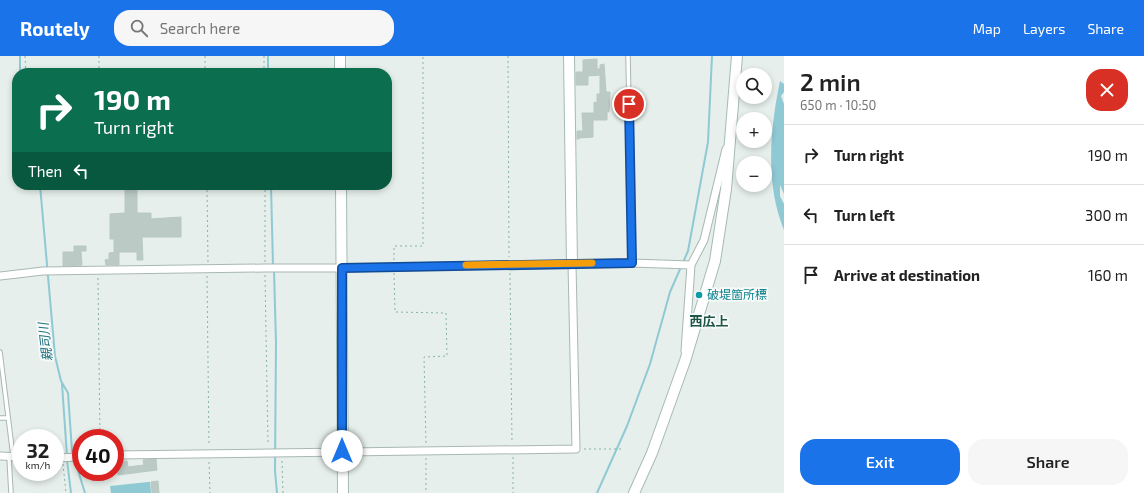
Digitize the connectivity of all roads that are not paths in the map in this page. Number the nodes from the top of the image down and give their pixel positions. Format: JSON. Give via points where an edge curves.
{"nodes":[{"id":1,"x":340,"y":56,"type":"edge"},
{"id":2,"x":569,"y":56,"type":"edge"},
{"id":3,"x":628,"y":56,"type":"edge"},
{"id":4,"x":737,"y":56,"type":"edge"},
{"id":5,"x":340,"y":68,"type":"edge"},
{"id":6,"x":731,"y":130,"type":"junction"},
{"id":7,"x":341,"y":190,"type":"edge"},
{"id":8,"x":632,"y":263,"type":"junction"},
{"id":9,"x":572,"y":264,"type":"junction"},
{"id":10,"x":691,"y":265,"type":"junction"},
{"id":11,"x":342,"y":268,"type":"junction"},
{"id":12,"x":0,"y":276,"type":"edge"},
{"id":13,"x":0,"y":352,"type":"edge"},
{"id":14,"x":685,"y":361,"type":"junction"},
{"id":15,"x":0,"y":418,"type":"edge"},
{"id":16,"x":8,"y":418,"type":"junction"},
{"id":17,"x":12,"y":440,"type":"edge"},
{"id":18,"x":342,"y":451,"type":"junction"},
{"id":19,"x":0,"y":456,"type":"edge"},
{"id":20,"x":124,"y":456,"type":"edge"},
{"id":21,"x":12,"y":457,"type":"edge"},
{"id":22,"x":12,"y":481,"type":"edge"},
{"id":23,"x":11,"y":493,"type":"edge"},
{"id":24,"x":343,"y":493,"type":"edge"},
{"id":25,"x":634,"y":493,"type":"edge"}],
"edges":[{"from":1,"to":5,"type":"street"},
{"from":2,"to":9,"type":"street"},
{"from":3,"to":8,"type":"lane"},
{"from":4,"to":6,"type":"street"},
{"from":6,"to":10,"type":"street","via":[[704,240]]},
{"from":6,"to":14,"type":"street","via":[[726,189],[715,261]]},
{"from":7,"to":11,"type":"street"},
{"from":8,"to":9,"type":"street"},
{"from":8,"to":10,"type":"street"},
{"from":9,"to":11,"type":"street"},
{"from":9,"to":18,"type":"street","via":[[576,449]]},
{"from":10,"to":14,"type":"street"},
{"from":11,"to":12,"type":"street","via":[[43,272]]},
{"from":11,"to":18,"type":"street"},
{"from":13,"to":16,"type":"lane"},
{"from":14,"to":25,"type":"street","via":[[652,452]]},
{"from":15,"to":16,"type":"lane"},
{"from":16,"to":17,"type":"lane"},
{"from":18,"to":20,"type":"street"},
{"from":18,"to":24,"type":"street"},
{"from":19,"to":21,"type":"street"},
{"from":22,"to":23,"type":"lane"}]}
